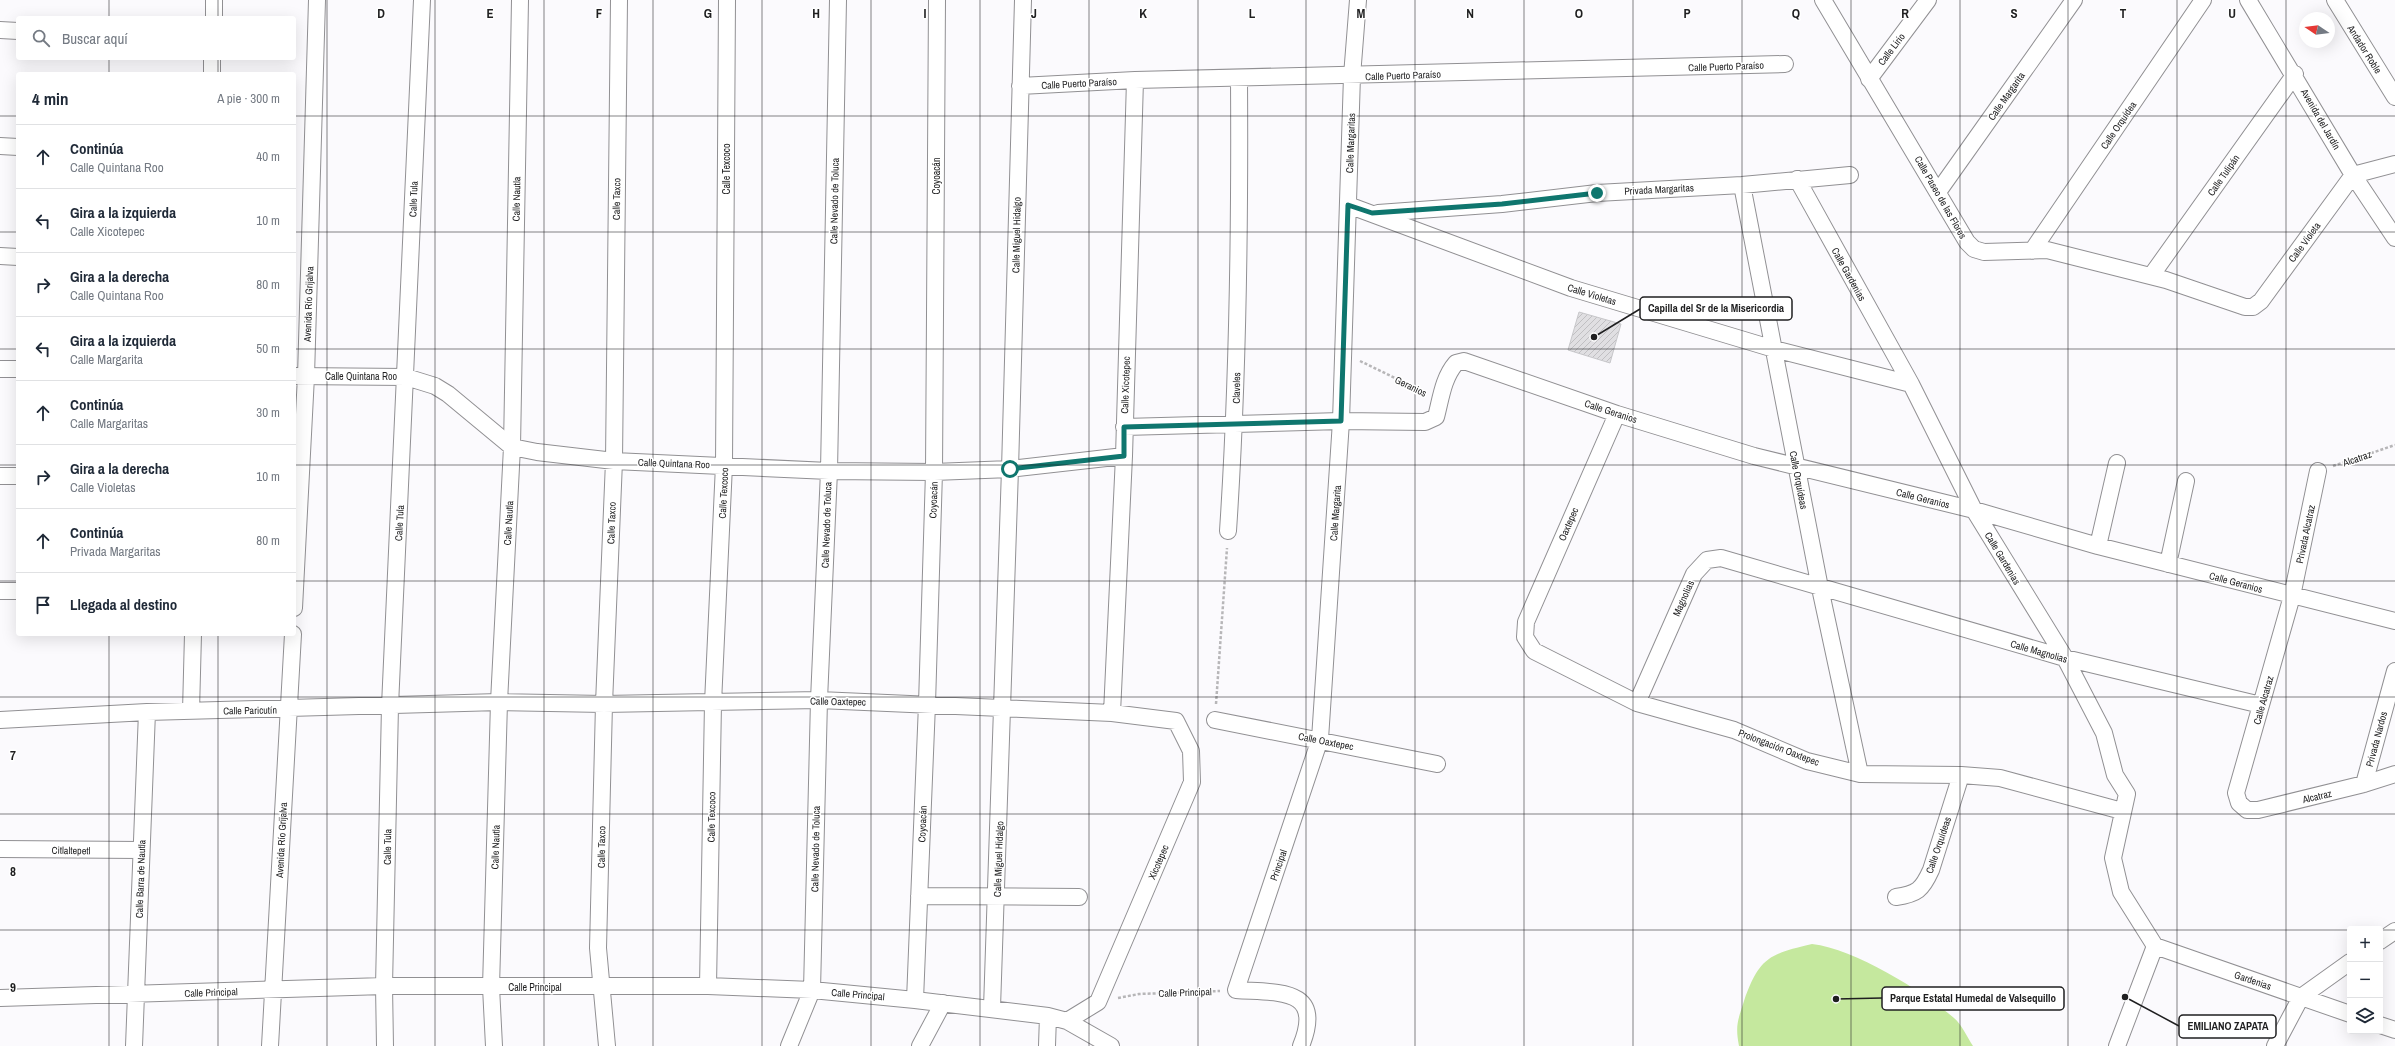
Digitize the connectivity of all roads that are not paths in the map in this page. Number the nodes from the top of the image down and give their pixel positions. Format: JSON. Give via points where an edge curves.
{"nodes":[{"id":1,"x":214,"y":0,"type":"edge"},
{"id":2,"x":317,"y":0,"type":"edge"},
{"id":3,"x":422,"y":0,"type":"edge"},
{"id":4,"x":520,"y":0,"type":"edge"},
{"id":5,"x":619,"y":0,"type":"edge"},
{"id":6,"x":727,"y":0,"type":"edge"},
{"id":7,"x":838,"y":0,"type":"edge"},
{"id":8,"x":937,"y":0,"type":"edge"},
{"id":9,"x":1023,"y":0,"type":"edge"},
{"id":10,"x":1358,"y":0,"type":"edge"},
{"id":11,"x":1823,"y":0,"type":"edge"},
{"id":12,"x":1928,"y":0,"type":"edge"},
{"id":13,"x":2074,"y":0,"type":"edge"},
{"id":14,"x":2203,"y":0,"type":"edge"},
{"id":15,"x":2248,"y":0,"type":"edge"},
{"id":16,"x":2335,"y":0,"type":"edge"},
{"id":17,"x":214,"y":16,"type":"edge"},
{"id":18,"x":0,"y":30,"type":"edge"},
{"id":19,"x":16,"y":31,"type":"edge"},
{"id":20,"x":212,"y":60,"type":"edge"},
{"id":21,"x":1785,"y":64,"type":"dead end"},
{"id":22,"x":212,"y":72,"type":"edge"},
{"id":23,"x":2294,"y":74,"type":"junction"},
{"id":24,"x":1352,"y":76,"type":"junction"},
{"id":25,"x":1239,"y":78,"type":"junction"},
{"id":26,"x":1869,"y":79,"type":"junction"},
{"id":27,"x":1135,"y":80,"type":"junction"},
{"id":28,"x":1020,"y":86,"type":"junction"},
{"id":29,"x":2395,"y":97,"type":"edge"},
{"id":30,"x":0,"y":146,"type":"edge"},
{"id":31,"x":16,"y":147,"type":"edge"},
{"id":32,"x":2395,"y":164,"type":"edge"},
{"id":33,"x":1850,"y":175,"type":"dead end"},
{"id":34,"x":2353,"y":175,"type":"junction"},
{"id":35,"x":1797,"y":179,"type":"junction"},
{"id":36,"x":1742,"y":185,"type":"junction"},
{"id":37,"x":1938,"y":192,"type":"junction"},
{"id":38,"x":1348,"y":205,"type":"junction"},
{"id":39,"x":1372,"y":213,"type":"junction"},
{"id":40,"x":2395,"y":238,"type":"edge"},
{"id":41,"x":2032,"y":251,"type":"junction"},
{"id":42,"x":0,"y":256,"type":"edge"},
{"id":43,"x":16,"y":256,"type":"edge"},
{"id":44,"x":2151,"y":276,"type":"junction"},
{"id":45,"x":1344,"y":287,"type":"joint"},
{"id":46,"x":2253,"y":307,"type":"joint"},
{"id":47,"x":1774,"y":349,"type":"junction"},
{"id":48,"x":1456,"y":363,"type":"joint"},
{"id":49,"x":0,"y":369,"type":"edge"},
{"id":50,"x":16,"y":369,"type":"edge"},
{"id":51,"x":300,"y":376,"type":"edge"},
{"id":52,"x":406,"y":376,"type":"junction"},
{"id":53,"x":1911,"y":384,"type":"junction"},
{"id":54,"x":1617,"y":414,"type":"junction"},
{"id":55,"x":1341,"y":421,"type":"junction"},
{"id":56,"x":1235,"y":424,"type":"junction"},
{"id":57,"x":1124,"y":427,"type":"junction"},
{"id":58,"x":512,"y":446,"type":"junction"},
{"id":59,"x":1124,"y":456,"type":"junction"},
{"id":60,"x":614,"y":461,"type":"junction"},
{"id":61,"x":2117,"y":462,"type":"dead end"},
{"id":62,"x":724,"y":465,"type":"junction"},
{"id":63,"x":1796,"y":466,"type":"junction"},
{"id":64,"x":1010,"y":469,"type":"junction"},
{"id":65,"x":829,"y":471,"type":"junction"},
{"id":66,"x":2318,"y":471,"type":"road end"},
{"id":67,"x":934,"y":472,"type":"junction"},
{"id":68,"x":0,"y":476,"type":"edge"},
{"id":69,"x":16,"y":476,"type":"edge"},
{"id":70,"x":2186,"y":481,"type":"dead end"},
{"id":71,"x":1974,"y":510,"type":"junction"},
{"id":72,"x":296,"y":531,"type":"edge"},
{"id":73,"x":1228,"y":531,"type":"road end"},
{"id":74,"x":2098,"y":546,"type":"junction"},
{"id":75,"x":2168,"y":564,"type":"junction"},
{"id":76,"x":1820,"y":588,"type":"junction"},
{"id":77,"x":0,"y":590,"type":"edge"},
{"id":78,"x":16,"y":591,"type":"edge"},
{"id":79,"x":2292,"y":596,"type":"junction"},
{"id":80,"x":2395,"y":621,"type":"edge"},
{"id":81,"x":193,"y":636,"type":"edge"},
{"id":82,"x":293,"y":636,"type":"edge"},
{"id":83,"x":1525,"y":637,"type":"joint"},
{"id":84,"x":2065,"y":658,"type":"junction"},
{"id":85,"x":2395,"y":671,"type":"edge"},
{"id":86,"x":819,"y":700,"type":"junction"},
{"id":87,"x":499,"y":702,"type":"junction"},
{"id":88,"x":713,"y":703,"type":"junction"},
{"id":89,"x":1637,"y":703,"type":"junction"},
{"id":90,"x":604,"y":704,"type":"junction"},
{"id":91,"x":927,"y":704,"type":"junction"},
{"id":92,"x":2261,"y":705,"type":"junction"},
{"id":93,"x":390,"y":706,"type":"junction"},
{"id":94,"x":289,"y":709,"type":"junction"},
{"id":95,"x":1003,"y":709,"type":"junction"},
{"id":96,"x":191,"y":711,"type":"junction"},
{"id":97,"x":147,"y":712,"type":"junction"},
{"id":98,"x":1112,"y":713,"type":"junction"},
{"id":99,"x":0,"y":720,"type":"edge"},
{"id":100,"x":1215,"y":720,"type":"road end"},
{"id":101,"x":1176,"y":721,"type":"joint"},
{"id":102,"x":1320,"y":739,"type":"junction"},
{"id":103,"x":1437,"y":764,"type":"dead end"},
{"id":104,"x":1860,"y":774,"type":"junction"},
{"id":105,"x":2395,"y":774,"type":"edge"},
{"id":106,"x":1961,"y":775,"type":"junction"},
{"id":107,"x":2364,"y":784,"type":"junction"},
{"id":108,"x":2240,"y":803,"type":"joint"},
{"id":109,"x":2122,"y":811,"type":"junction"},
{"id":110,"x":0,"y":849,"type":"edge"},
{"id":111,"x":141,"y":850,"type":"junction"},
{"id":112,"x":919,"y":896,"type":"junction"},
{"id":113,"x":997,"y":896,"type":"junction"},
{"id":114,"x":1079,"y":897,"type":"dead end"},
{"id":115,"x":1896,"y":897,"type":"dead end"},
{"id":116,"x":2395,"y":931,"type":"edge"},
{"id":117,"x":2383,"y":939,"type":"edge"},
{"id":118,"x":2155,"y":946,"type":"junction"},
{"id":119,"x":2347,"y":964,"type":"edge"},
{"id":120,"x":384,"y":986,"type":"junction"},
{"id":121,"x":708,"y":986,"type":"junction"},
{"id":122,"x":491,"y":987,"type":"junction"},
{"id":123,"x":602,"y":987,"type":"junction"},
{"id":124,"x":272,"y":990,"type":"junction"},
{"id":125,"x":812,"y":990,"type":"junction"},
{"id":126,"x":136,"y":995,"type":"junction"},
{"id":127,"x":2301,"y":997,"type":"junction"},
{"id":128,"x":0,"y":998,"type":"edge"},
{"id":129,"x":915,"y":1000,"type":"junction"},
{"id":130,"x":943,"y":1003,"type":"junction"},
{"id":131,"x":992,"y":1008,"type":"junction"},
{"id":132,"x":2347,"y":1013,"type":"edge"},
{"id":133,"x":1048,"y":1016,"type":"junction"},
{"id":134,"x":1067,"y":1021,"type":"junction"},
{"id":135,"x":2383,"y":1026,"type":"edge"},
{"id":136,"x":2395,"y":1030,"type":"edge"},
{"id":137,"x":134,"y":1046,"type":"edge"},
{"id":138,"x":270,"y":1046,"type":"edge"},
{"id":139,"x":385,"y":1046,"type":"edge"},
{"id":140,"x":494,"y":1046,"type":"edge"},
{"id":141,"x":607,"y":1046,"type":"edge"},
{"id":142,"x":789,"y":1046,"type":"edge"},
{"id":143,"x":920,"y":1046,"type":"edge"},
{"id":144,"x":1047,"y":1046,"type":"edge"},
{"id":145,"x":1111,"y":1046,"type":"edge"},
{"id":146,"x":1301,"y":1046,"type":"edge"},
{"id":147,"x":2117,"y":1046,"type":"edge"},
{"id":148,"x":2275,"y":1046,"type":"edge"}],
"edges":[{"from":1,"to":17,"type":"street"},
{"from":2,"to":51,"type":"street","name":"Avenida Río Grijalva"},
{"from":3,"to":52,"type":"street","name":"Calle Tula"},
{"from":4,"to":58,"type":"street","name":"Calle Nautla"},
{"from":5,"to":60,"type":"street","name":"Calle Taxco"},
{"from":6,"to":62,"type":"street","name":"Calle Texcoco"},
{"from":7,"to":65,"type":"street","name":"Calle Nevado de Toluca"},
{"from":8,"to":67,"type":"street","name":"Coyoacán"},
{"from":9,"to":28,"type":"street","name":"Calle Miguel Hidalgo"},
{"from":10,"to":24,"type":"street","name":"Calle Margaritas"},
{"from":11,"to":26,"type":"street","name":"Calle Paseo de las Flores"},
{"from":12,"to":26,"type":"street","name":"Calle Lirio"},
{"from":13,"to":37,"type":"street","name":"Calle Margarita"},
{"from":14,"to":41,"type":"street","name":"Calle Orquídea"},
{"from":15,"to":23,"type":"street","name":"Avenida del Jardín"},
{"from":16,"to":29,"type":"street","name":"Andador Roble"},
{"from":18,"to":19,"type":"street"},
{"from":20,"to":22,"type":"street"},
{"from":21,"to":24,"type":"street","name":"Calle Puerto Paraíso"},
{"from":23,"to":34,"type":"street","name":"Avenida del Jardín"},
{"from":23,"to":44,"type":"street","name":"Calle Tulipán"},
{"from":24,"to":25,"type":"street","name":"Calle Puerto Paraíso"},
{"from":24,"to":38,"type":"street","name":"Calle Margaritas"},
{"from":25,"to":27,"type":"street","name":"Calle Puerto Paraíso"},
{"from":25,"to":56,"type":"street","name":"Claveles","via":[[1240,219]]},
{"from":26,"to":37,"type":"street","name":"Calle Paseo de las Flores"},
{"from":27,"to":28,"type":"street","name":"Calle Puerto Paraíso"},
{"from":27,"to":57,"type":"street","name":"Calle Xicotepec"},
{"from":28,"to":64,"type":"street","name":"Calle Miguel Hidalgo"},
{"from":30,"to":31,"type":"street"},
{"from":32,"to":34,"type":"street"},
{"from":33,"to":35,"type":"street","name":"Privada Margaritas"},
{"from":34,"to":40,"type":"street","name":"Avenida del Jardín"},
{"from":34,"to":46,"type":"street","name":"Calle Violeta","via":[[2261,301]]},
{"from":35,"to":36,"type":"street","name":"Privada Margaritas"},
{"from":35,"to":53,"type":"street","name":"Calle Gardenias"},
{"from":36,"to":39,"type":"street","name":"Privada Margaritas","via":[[1597,193],[1502,204]]},
{"from":36,"to":47,"type":"street","name":"Calle Orquídeas"},
{"from":37,"to":41,"type":"street","name":"Calle Paseo de las Flores","via":[[1967,242],[1974,248],[1984,252]]},
{"from":38,"to":39,"type":"street","name":"Calle Violetas"},
{"from":38,"to":45,"type":"street","name":"Calle Margaritas"},
{"from":39,"to":47,"type":"street","name":"Calle Violetas","via":[[1571,288]]},
{"from":41,"to":44,"type":"street","name":"Calle Paseo de las Flores","via":[[2047,250]]},
{"from":42,"to":43,"type":"street"},
{"from":44,"to":46,"type":"street","name":"Calle Paseo de las Flores","via":[[2246,307]]},
{"from":45,"to":55,"type":"street","name":"Calle Margarita"},
{"from":47,"to":53,"type":"street","name":"Calle Violetas"},
{"from":47,"to":63,"type":"street","name":"Calle Orquídeas"},
{"from":48,"to":54,"type":"street","name":"Calle Geranios","via":[[1464,361]]},
{"from":48,"to":55,"type":"street","name":"Geranios","via":[[1442,388],[1436,417],[1425,422]]},
{"from":49,"to":50,"type":"street"},
{"from":51,"to":52,"type":"street","name":"Calle Quintana Roo"},
{"from":51,"to":72,"type":"street","name":"Avenida Río Grijalva"},
{"from":52,"to":58,"type":"street","name":"Calle Quintana Roo","via":[[435,386],[448,394]]},
{"from":52,"to":93,"type":"street","name":"Calle Tula"},
{"from":53,"to":71,"type":"street","name":"Calle Gardenias"},
{"from":54,"to":63,"type":"street","name":"Calle Geranios","via":[[1754,456]]},
{"from":54,"to":83,"type":"street","name":"Oaxtepec","via":[[1526,622]]},
{"from":55,"to":56,"type":"street"},
{"from":55,"to":102,"type":"street","name":"Calle Margarita"},
{"from":56,"to":57,"type":"street"},
{"from":56,"to":73,"type":"street","name":"Claveles"},
{"from":57,"to":59,"type":"street","name":"Calle Xicotepec"},
{"from":58,"to":60,"type":"street","name":"Calle Quintana Roo"},
{"from":58,"to":87,"type":"street","name":"Calle Nautla"},
{"from":59,"to":64,"type":"street","name":"Calle Quintana Roo"},
{"from":59,"to":98,"type":"street","name":"Calle Xicotepec"},
{"from":60,"to":62,"type":"street","name":"Calle Quintana Roo"},
{"from":60,"to":90,"type":"street","name":"Calle Taxco"},
{"from":61,"to":74,"type":"street"},
{"from":62,"to":65,"type":"street","name":"Calle Quintana Roo"},
{"from":62,"to":88,"type":"street","name":"Calle Texcoco"},
{"from":63,"to":71,"type":"street","name":"Calle Geranios"},
{"from":63,"to":76,"type":"street","name":"Calle Orquídeas"},
{"from":64,"to":67,"type":"street","name":"Calle Quintana Roo"},
{"from":64,"to":95,"type":"street","name":"Calle Miguel Hidalgo"},
{"from":65,"to":67,"type":"street","name":"Calle Quintana Roo"},
{"from":65,"to":86,"type":"street","name":"Calle Nevado de Toluca"},
{"from":66,"to":79,"type":"street","name":"Privada Alcatraz"},
{"from":67,"to":91,"type":"street","name":"Coyoacán"},
{"from":68,"to":69,"type":"street"},
{"from":70,"to":75,"type":"street"},
{"from":71,"to":74,"type":"street","name":"Calle Geranios"},
{"from":71,"to":84,"type":"street","name":"Calle Gardenias"},
{"from":74,"to":75,"type":"street","name":"Calle Geranios"},
{"from":75,"to":79,"type":"street","name":"Calle Geranios"},
{"from":76,"to":84,"type":"street","name":"Calle Magnolias"},
{"from":76,"to":89,"type":"street","name":"Magnolias","via":[[1721,558],[1708,560],[1694,574]]},
{"from":76,"to":104,"type":"street","name":"Calle Orquídeas"},
{"from":77,"to":78,"type":"street"},
{"from":79,"to":80,"type":"street","name":"Calle Geranios"},
{"from":79,"to":92,"type":"street","name":"Calle Alcatraz"},
{"from":81,"to":96,"type":"street"},
{"from":82,"to":94,"type":"street","name":"Avenida Río Grijalva"},
{"from":83,"to":89,"type":"street","name":"Prolongación Oaxtepec","via":[[1534,651]]},
{"from":84,"to":92,"type":"street","name":"Calle Magnolias"},
{"from":84,"to":109,"type":"street","name":"Calle Gardenias","via":[[2104,733],[2115,775],[2127,794]]},
{"from":85,"to":107,"type":"street","name":"Privada Nardos"},
{"from":86,"to":88,"type":"street","name":"Calle Oaxtepec"},
{"from":86,"to":91,"type":"street","name":"Calle Oaxtepec"},
{"from":86,"to":125,"type":"street","name":"Calle Nevado de Toluca"},
{"from":87,"to":90,"type":"street","name":"Calle Oaxtepec"},
{"from":87,"to":93,"type":"street","name":"Calle Paricutín"},
{"from":87,"to":122,"type":"street","name":"Calle Nautla"},
{"from":88,"to":90,"type":"street","name":"Calle Oaxtepec"},
{"from":88,"to":121,"type":"street","name":"Calle Texcoco"},
{"from":89,"to":104,"type":"street","name":"Prolongación Oaxtepec","via":[[1734,730],[1807,761]]},
{"from":90,"to":123,"type":"street","name":"Calle Taxco","via":[[598,948]]},
{"from":91,"to":95,"type":"street","name":"Calle Oaxtepec"},
{"from":91,"to":112,"type":"street","name":"Coyoacán"},
{"from":92,"to":108,"type":"street","name":"Calle Alcatraz","via":[[2236,794]]},
{"from":93,"to":94,"type":"street","name":"Calle Paricutín"},
{"from":93,"to":120,"type":"street","name":"Calle Tula"},
{"from":94,"to":96,"type":"street","name":"Calle Paricutín"},
{"from":94,"to":124,"type":"street","name":"Avenida Río Grijalva"},
{"from":95,"to":98,"type":"street","name":"Calle Oaxtepec"},
{"from":95,"to":113,"type":"street","name":"Calle Miguel Hidalgo"},
{"from":96,"to":97,"type":"street","name":"Calle Paricutín"},
{"from":97,"to":99,"type":"street","name":"Calle Paricutín"},
{"from":97,"to":111,"type":"street","name":"Calle Barra de Nautla"},
{"from":98,"to":101,"type":"street","name":"Calle Oaxtepec"},
{"from":100,"to":102,"type":"street","name":"Calle Oaxtepec"},
{"from":101,"to":134,"type":"street","name":"Xicotepec","via":[[1191,751],[1192,782],[1098,1002]]},
{"from":102,"to":103,"type":"street","name":"Calle Oaxtepec"},
{"from":102,"to":146,"type":"street","name":"Principal","via":[[1236,990],[1292,996],[1301,1001],[1309,1014],[1308,1028]]},
{"from":104,"to":106,"type":"street","name":"Prolongación Oaxtepec"},
{"from":105,"to":107,"type":"street","name":"Alcatraz"},
{"from":106,"to":109,"type":"street","name":"Prolongación Oaxtepec","via":[[2000,778]]},
{"from":106,"to":115,"type":"street","name":"Calle Orquídeas","via":[[1925,883],[1914,894]]},
{"from":107,"to":108,"type":"street","name":"Alcatraz","via":[[2258,810],[2247,810]]},
{"from":109,"to":118,"type":"street","name":"Calle Gardenias","via":[[2113,858],[2121,892]]},
{"from":110,"to":111,"type":"street","name":"Citlaltepetl"},
{"from":111,"to":126,"type":"street","name":"Calle Barra de Nautla"},
{"from":112,"to":113,"type":"street"},
{"from":112,"to":129,"type":"street","name":"Coyoacán"},
{"from":113,"to":114,"type":"street"},
{"from":113,"to":131,"type":"street","name":"Calle Miguel Hidalgo"},
{"from":116,"to":117,"type":"street"},
{"from":118,"to":127,"type":"street","name":"Gardenias"},
{"from":118,"to":147,"type":"street"},
{"from":119,"to":127,"type":"street"},
{"from":120,"to":122,"type":"street","name":"Calle Principal"},
{"from":120,"to":124,"type":"street","name":"Calle Principal"},
{"from":120,"to":139,"type":"street","name":"Calle Tula"},
{"from":121,"to":123,"type":"street","name":"Calle Principal"},
{"from":121,"to":125,"type":"street","name":"Calle Principal"},
{"from":122,"to":123,"type":"street","name":"Calle Principal"},
{"from":122,"to":140,"type":"street","name":"Calle Nautla"},
{"from":123,"to":141,"type":"street","name":"Calle Taxco"},
{"from":124,"to":126,"type":"street","name":"Calle Principal"},
{"from":124,"to":138,"type":"street","name":"Avenida Río Grijalva"},
{"from":125,"to":129,"type":"street","name":"Calle Principal"},
{"from":125,"to":142,"type":"street","name":"Calle Nevado de Toluca"},
{"from":126,"to":128,"type":"street","name":"Calle Principal"},
{"from":126,"to":137,"type":"street","name":"Calle Barra de Nautla"},
{"from":127,"to":132,"type":"street","name":"Gardenias"},
{"from":127,"to":148,"type":"street"},
{"from":129,"to":130,"type":"street","name":"Calle Principal"},
{"from":130,"to":131,"type":"street","name":"Calle Principal"},
{"from":130,"to":143,"type":"street"},
{"from":131,"to":133,"type":"street","name":"Calle Principal"},
{"from":133,"to":134,"type":"street","name":"Calle Principal"},
{"from":133,"to":144,"type":"street"},
{"from":134,"to":145,"type":"street","name":"Calle Principal"},
{"from":135,"to":136,"type":"street"}]}
